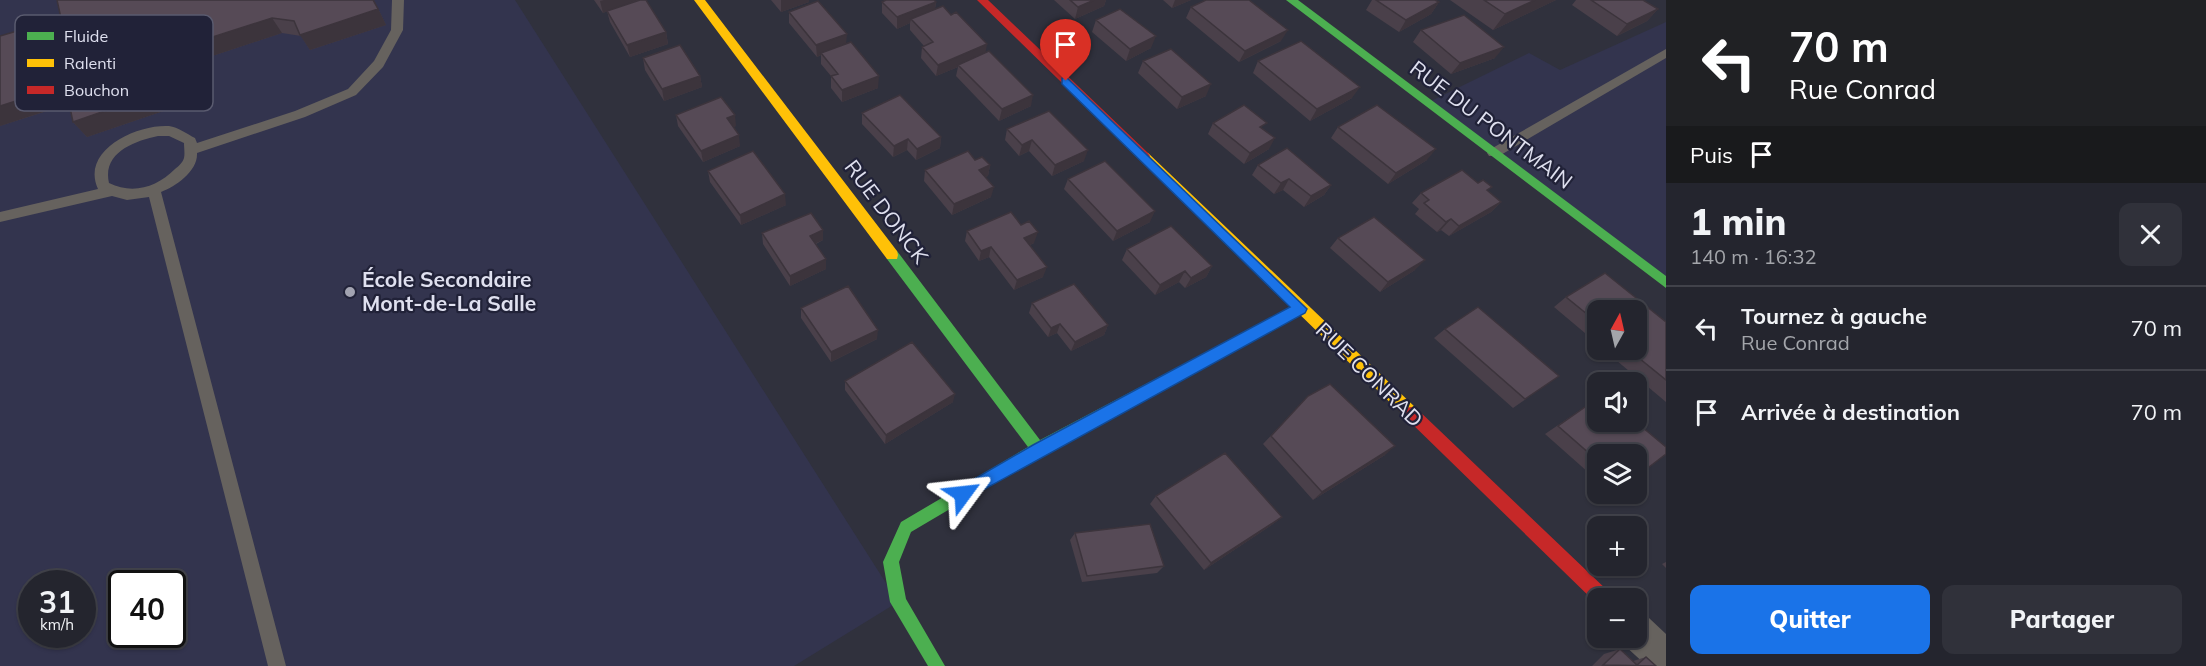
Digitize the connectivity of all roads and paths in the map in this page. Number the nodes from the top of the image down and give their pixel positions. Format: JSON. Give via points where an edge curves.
{"nodes":[{"id":1,"x":398,"y":0,"type":"edge"},
{"id":2,"x":699,"y":0,"type":"edge"},
{"id":3,"x":982,"y":0,"type":"edge"},
{"id":4,"x":1292,"y":0,"type":"edge"},
{"id":5,"x":1666,"y":53,"type":"edge"},
{"id":6,"x":192,"y":150,"type":"junction"},
{"id":7,"x":1494,"y":153,"type":"junction"},
{"id":8,"x":154,"y":190,"type":"junction"},
{"id":9,"x":112,"y":191,"type":"junction"},
{"id":10,"x":0,"y":218,"type":"edge"},
{"id":11,"x":1666,"y":283,"type":"edge"},
{"id":12,"x":1300,"y":309,"type":"junction"},
{"id":13,"x":1038,"y":449,"type":"junction"},
{"id":14,"x":1593,"y":588,"type":"edge"},
{"id":15,"x":1647,"y":641,"type":"edge"},
{"id":16,"x":1666,"y":659,"type":"edge"},
{"id":17,"x":277,"y":666,"type":"edge"},
{"id":18,"x":937,"y":666,"type":"edge"}],
"edges":[{"from":1,"to":6,"type":"lane","via":[[397,30],[379,64],[352,92]]},
{"from":2,"to":13,"type":"street","name":"RUE DONCK"},
{"from":3,"to":12,"type":"street","name":"RUE CONRAD"},
{"from":4,"to":7,"type":"street","name":"RUE DU PONTMAIN"},
{"from":5,"to":7,"type":"lane"},
{"from":6,"to":8,"type":"lane","via":[[186,168]]},
{"from":6,"to":9,"type":"lane","via":[[190,141],[171,131],[129,139],[116,147],[101,167],[99,177],[103,186]]},
{"from":7,"to":11,"type":"street","name":"RUE DU PONTMAIN"},
{"from":8,"to":9,"type":"lane","via":[[139,194]]},
{"from":8,"to":17,"type":"lane"},
{"from":9,"to":10,"type":"lane"},
{"from":12,"to":13,"type":"street"},
{"from":12,"to":14,"type":"street","name":"RUE CONRAD"},
{"from":13,"to":18,"type":"street","via":[[906,527],[891,562],[898,602]]},
{"from":15,"to":16,"type":"street"}]}
